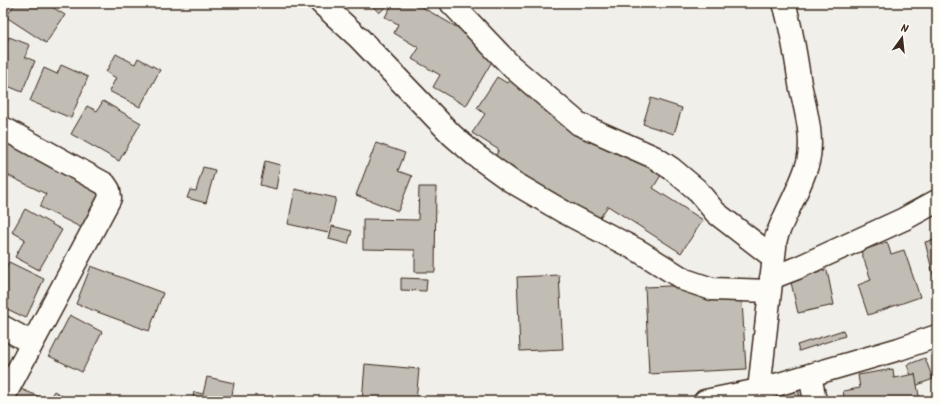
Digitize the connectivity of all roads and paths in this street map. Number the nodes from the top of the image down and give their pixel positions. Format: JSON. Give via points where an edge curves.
{"nodes":[{"id":1,"x":321,"y":3,"type":"edge"},
{"id":2,"x":451,"y":3,"type":"edge"},
{"id":3,"x":784,"y":3,"type":"edge"},
{"id":4,"x":3,"y":128,"type":"edge"},
{"id":5,"x":937,"y":201,"type":"edge"},
{"id":6,"x":773,"y":257,"type":"junction"},
{"id":7,"x":770,"y":284,"type":"junction"},
{"id":8,"x":3,"y":327,"type":"edge"},
{"id":9,"x":937,"y":336,"type":"edge"},
{"id":10,"x":32,"y":343,"type":"junction"},
{"id":11,"x":810,"y":375,"type":"junction"},
{"id":12,"x":759,"y":390,"type":"junction"},
{"id":13,"x":3,"y":398,"type":"edge"},
{"id":14,"x":705,"y":401,"type":"edge"},
{"id":15,"x":815,"y":401,"type":"edge"}],
"edges":[{"from":1,"to":7,"type":"street","via":[[359,38],[452,135],[511,181],[640,251],[685,280],[712,288]]},
{"from":2,"to":6,"type":"street","via":[[512,68],[579,124],[660,161],[696,189],[716,212]]},
{"from":3,"to":6,"type":"street","via":[[810,140],[808,161],[799,187],[783,218]]},
{"from":4,"to":10,"type":"street","via":[[105,184],[109,190],[110,198]]},
{"from":5,"to":7,"type":"street","via":[[796,268]]},
{"from":6,"to":7,"type":"street"},
{"from":7,"to":12,"type":"street"},
{"from":8,"to":10,"type":"street"},
{"from":9,"to":11,"type":"street"},
{"from":10,"to":13,"type":"street"},
{"from":11,"to":12,"type":"street"},
{"from":11,"to":15,"type":"street"},
{"from":12,"to":14,"type":"street"}]}
